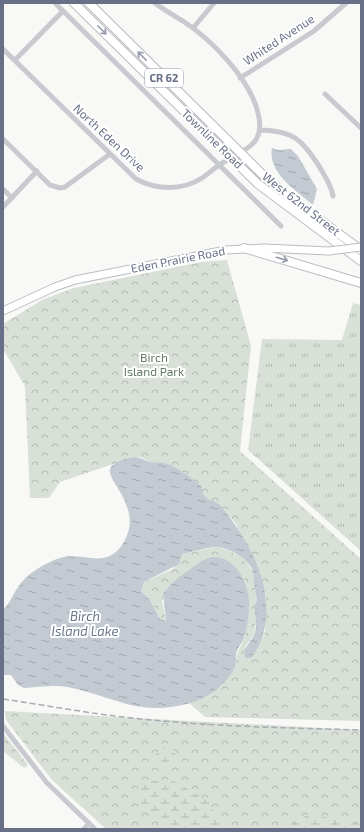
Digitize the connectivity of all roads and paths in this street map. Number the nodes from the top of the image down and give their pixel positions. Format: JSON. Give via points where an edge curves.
{"nodes":[{"id":1,"x":55,"y":3,"type":"edge"},
{"id":2,"x":74,"y":3,"type":"edge"},
{"id":3,"x":89,"y":3,"type":"edge"},
{"id":4,"x":155,"y":3,"type":"edge"},
{"id":5,"x":214,"y":3,"type":"edge"},
{"id":6,"x":346,"y":3,"type":"edge"},
{"id":7,"x":63,"y":11,"type":"junction"},
{"id":8,"x":193,"y":28,"type":"junction"},
{"id":9,"x":3,"y":49,"type":"edge"},
{"id":10,"x":15,"y":60,"type":"junction"},
{"id":11,"x":240,"y":78,"type":"junction"},
{"id":12,"x":325,"y":94,"type":"dead end"},
{"id":13,"x":361,"y":128,"type":"edge"},
{"id":14,"x":260,"y":130,"type":"junction"},
{"id":15,"x":3,"y":139,"type":"edge"},
{"id":16,"x":240,"y":152,"type":"junction"},
{"id":17,"x":110,"y":154,"type":"junction"},
{"id":18,"x":231,"y":158,"type":"junction"},
{"id":19,"x":219,"y":165,"type":"junction"},
{"id":20,"x":37,"y":171,"type":"junction"},
{"id":21,"x":3,"y":189,"type":"edge"},
{"id":22,"x":333,"y":196,"type":"dead end"},
{"id":23,"x":12,"y":198,"type":"junction"},
{"id":24,"x":3,"y":207,"type":"edge"},
{"id":25,"x":280,"y":226,"type":"dead end"},
{"id":26,"x":244,"y":248,"type":"junction"},
{"id":27,"x":361,"y":248,"type":"edge"},
{"id":28,"x":361,"y":261,"type":"edge"},
{"id":29,"x":361,"y":283,"type":"edge"},
{"id":30,"x":3,"y":311,"type":"edge"},
{"id":31,"x":3,"y":726,"type":"edge"},
{"id":32,"x":89,"y":823,"type":"junction"},
{"id":33,"x":84,"y":829,"type":"edge"},
{"id":34,"x":95,"y":829,"type":"edge"}],
"edges":[{"from":1,"to":7,"type":"street"},
{"from":2,"to":18,"type":"main road","name":"Townline Road","number":"CR 62","one_way":true},
{"from":16,"to":3,"type":"main road","name":"West 62nd Street","number":"CR 62","one_way":true},
{"from":4,"to":8,"type":"street"},
{"from":5,"to":8,"type":"street"},
{"from":6,"to":11,"type":"street","name":"Whited Avenue","via":[[314,31]]},
{"from":7,"to":10,"type":"street"},
{"from":7,"to":19,"type":"street"},
{"from":8,"to":11,"type":"street","via":[[220,52]]},
{"from":9,"to":10,"type":"street","name":"North Eden Drive"},
{"from":10,"to":17,"type":"street","name":"North Eden Drive"},
{"from":11,"to":14,"type":"street","via":[[255,104]]},
{"from":12,"to":13,"type":"street"},
{"from":14,"to":16,"type":"street","name":"North Eden Drive","via":[[258,139]]},
{"from":14,"to":22,"type":"street","via":[[273,130],[292,135],[304,144],[332,186]]},
{"from":15,"to":20,"type":"street"},
{"from":16,"to":18,"type":"street","name":"North Eden Drive"},
{"from":16,"to":27,"type":"main road","name":"West 62nd Street","number":"CR 62","via":[[287,195]]},
{"from":17,"to":19,"type":"street","name":"North Eden Drive","via":[[136,179],[145,184],[164,188],[195,182]]},
{"from":17,"to":20,"type":"street","via":[[65,187],[54,187]]},
{"from":18,"to":19,"type":"street","name":"North Eden Drive"},
{"from":18,"to":28,"type":"main road","name":"Townline Road","number":"CR 62","via":[[283,204]]},
{"from":19,"to":25,"type":"street"},
{"from":20,"to":23,"type":"street"},
{"from":21,"to":23,"type":"street"},
{"from":23,"to":24,"type":"street"},
{"from":26,"to":27,"type":"main road","name":"Eden Prairie Road","bridge":true,"via":[[329,251]]},
{"from":26,"to":29,"type":"main road","one_way":true},
{"from":26,"to":30,"type":"main road","name":"Eden Prairie Road","via":[[211,252],[75,280],[49,289]]},
{"from":31,"to":32,"type":"street","via":[[47,783]]},
{"from":32,"to":33,"type":"street"},
{"from":32,"to":34,"type":"street"}]}
